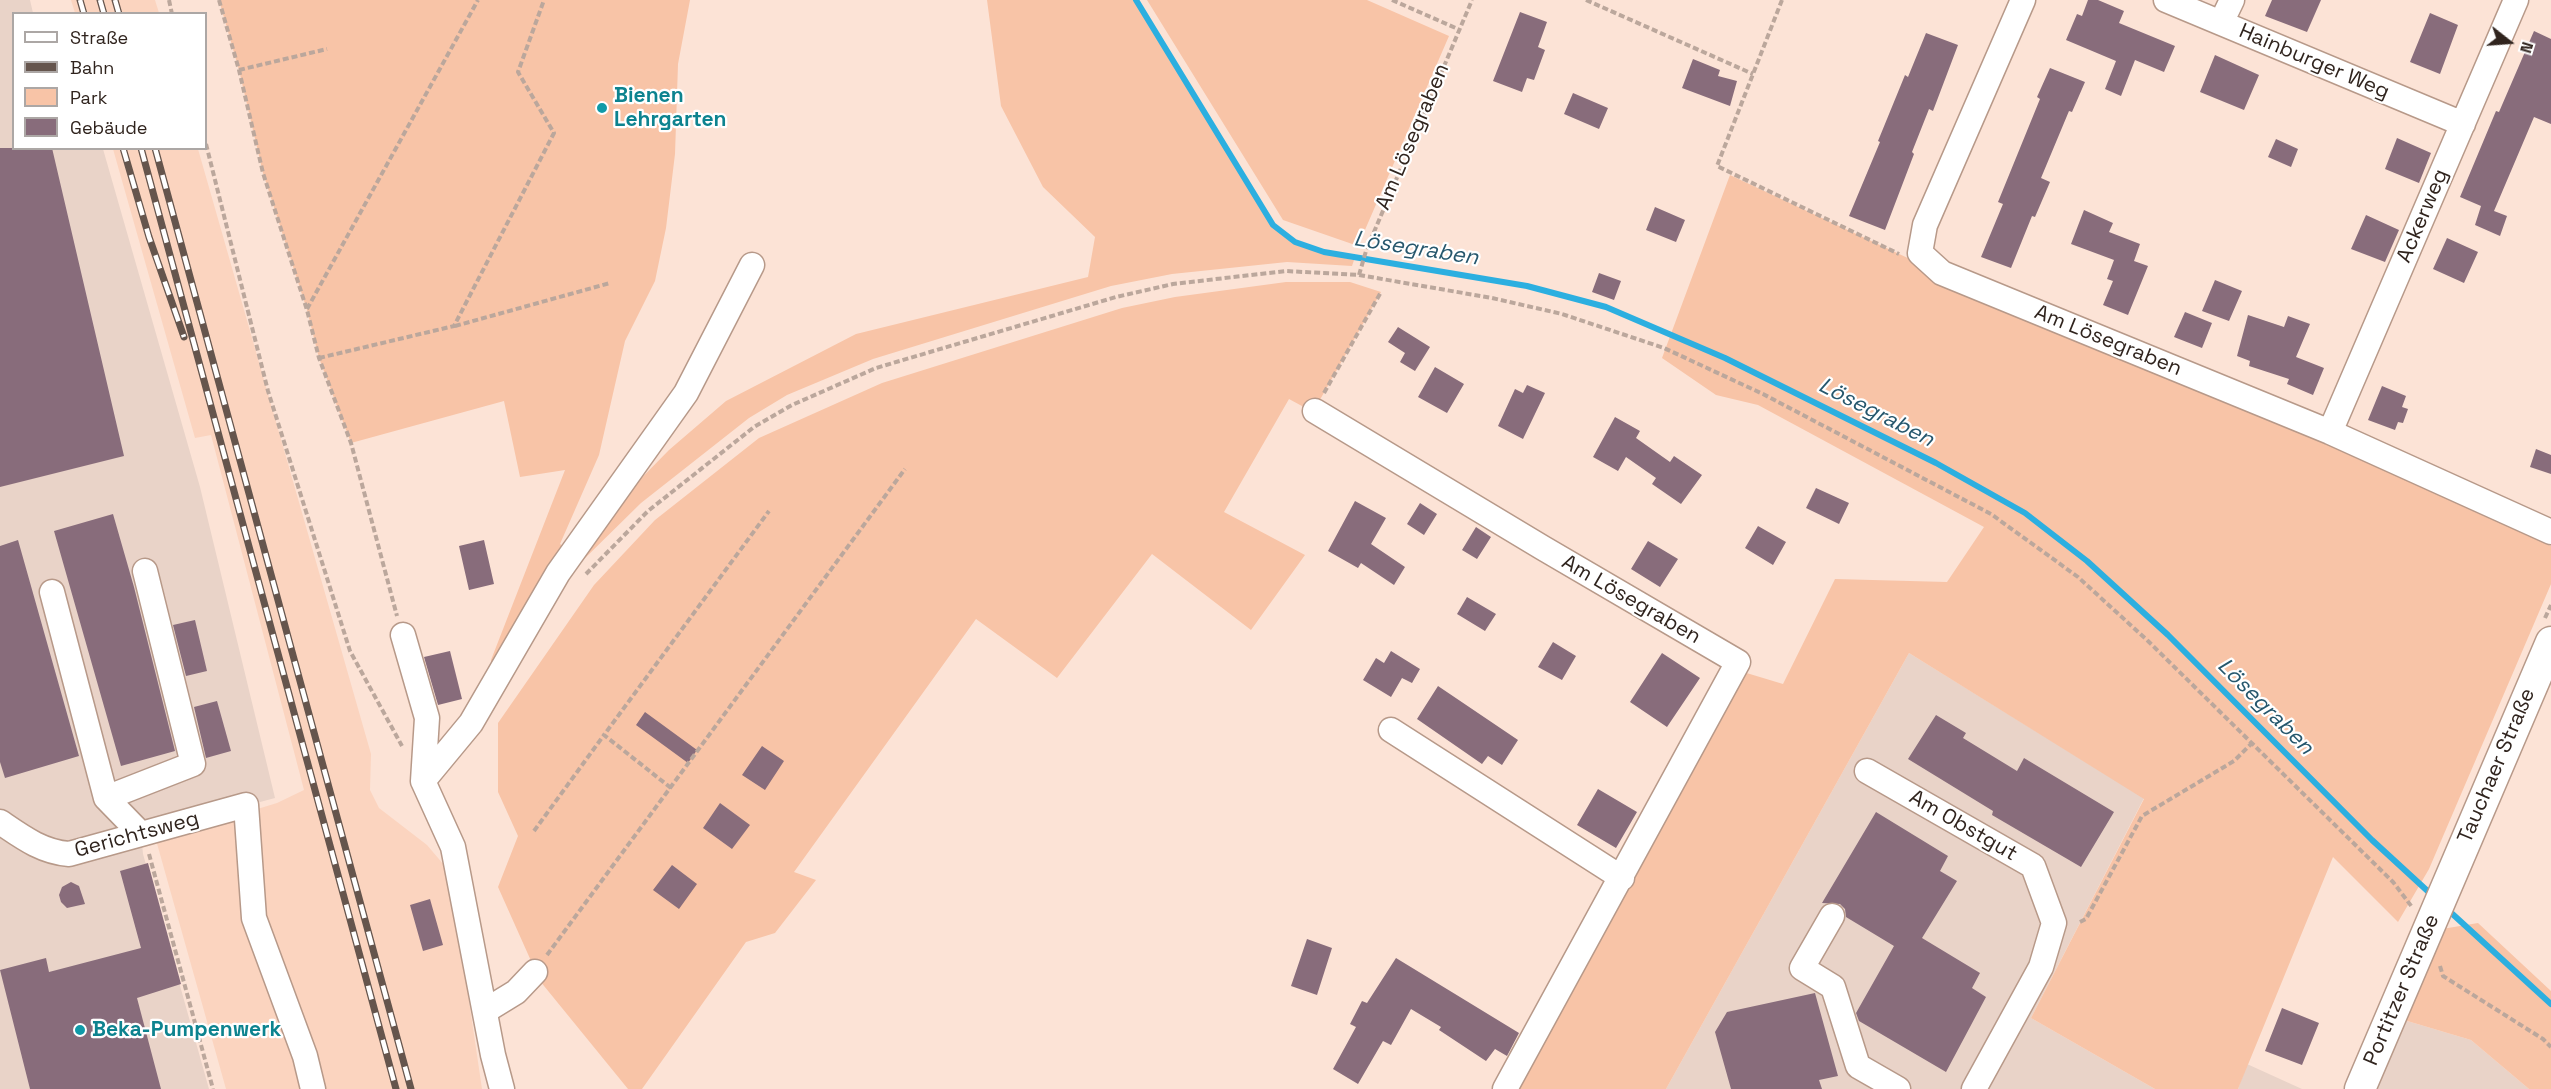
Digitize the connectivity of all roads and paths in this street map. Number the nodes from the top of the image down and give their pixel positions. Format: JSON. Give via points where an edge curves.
{"nodes":[{"id":1,"x":219,"y":0,"type":"edge"},
{"id":2,"x":478,"y":0,"type":"edge"},
{"id":3,"x":544,"y":0,"type":"edge"},
{"id":4,"x":1392,"y":0,"type":"edge"},
{"id":5,"x":1472,"y":0,"type":"edge"},
{"id":6,"x":1586,"y":0,"type":"edge"},
{"id":7,"x":1782,"y":0,"type":"edge"},
{"id":8,"x":2023,"y":0,"type":"edge"},
{"id":9,"x":2166,"y":0,"type":"edge"},
{"id":10,"x":2232,"y":0,"type":"edge"},
{"id":11,"x":2516,"y":0,"type":"edge"},
{"id":12,"x":2221,"y":23,"type":"junction"},
{"id":13,"x":1458,"y":29,"type":"junction"},
{"id":14,"x":327,"y":49,"type":"dead end"},
{"id":15,"x":239,"y":70,"type":"junction"},
{"id":16,"x":1753,"y":74,"type":"junction"},
{"id":17,"x":2463,"y":124,"type":"junction"},
{"id":18,"x":207,"y":148,"type":"edge"},
{"id":19,"x":1920,"y":253,"type":"junction"},
{"id":20,"x":752,"y":265,"type":"dead end"},
{"id":21,"x":1359,"y":275,"type":"junction"},
{"id":22,"x":610,"y":284,"type":"dead end"},
{"id":23,"x":1381,"y":292,"type":"dead end"},
{"id":24,"x":307,"y":310,"type":"junction"},
{"id":25,"x":454,"y":326,"type":"junction"},
{"id":26,"x":319,"y":358,"type":"junction"},
{"id":27,"x":1315,"y":411,"type":"joint"},
{"id":28,"x":2330,"y":432,"type":"junction"},
{"id":29,"x":905,"y":469,"type":"dead end"},
{"id":30,"x":769,"y":511,"type":"dead end"},
{"id":31,"x":2551,"y":532,"type":"edge"},
{"id":32,"x":145,"y":571,"type":"dead end"},
{"id":33,"x":580,"y":584,"type":"dead end"},
{"id":34,"x":52,"y":592,"type":"dead end"},
{"id":35,"x":403,"y":635,"type":"joint"},
{"id":36,"x":2551,"y":642,"type":"edge"},
{"id":37,"x":1391,"y":730,"type":"dead end"},
{"id":38,"x":604,"y":735,"type":"junction"},
{"id":39,"x":2252,"y":743,"type":"junction"},
{"id":40,"x":1867,"y":771,"type":"dead end"},
{"id":41,"x":423,"y":781,"type":"junction"},
{"id":42,"x":671,"y":788,"type":"junction"},
{"id":43,"x":106,"y":798,"type":"junction"},
{"id":44,"x":0,"y":822,"type":"edge"},
{"id":45,"x":534,"y":831,"type":"dead end"},
{"id":46,"x":141,"y":834,"type":"junction"},
{"id":47,"x":1622,"y":878,"type":"junction"},
{"id":48,"x":2393,"y":882,"type":"dead end"},
{"id":49,"x":2436,"y":907,"type":"junction"},
{"id":50,"x":1832,"y":916,"type":"dead end"},
{"id":51,"x":2080,"y":922,"type":"dead end"},
{"id":52,"x":535,"y":972,"type":"joint"},
{"id":53,"x":485,"y":1011,"type":"junction"},
{"id":54,"x":2551,"y":1047,"type":"edge"},
{"id":55,"x":213,"y":1089,"type":"edge"},
{"id":56,"x":313,"y":1089,"type":"edge"},
{"id":57,"x":502,"y":1089,"type":"edge"},
{"id":58,"x":1505,"y":1089,"type":"edge"},
{"id":59,"x":1898,"y":1089,"type":"edge"},
{"id":60,"x":1974,"y":1089,"type":"edge"},
{"id":61,"x":2360,"y":1089,"type":"edge"}],
"edges":[{"from":1,"to":15,"type":"path"},
{"from":2,"to":24,"type":"path"},
{"from":3,"to":25,"type":"path","via":[[518,72],[554,134]]},
{"from":4,"to":13,"type":"path"},
{"from":5,"to":13,"type":"path","name":"Am Lösegraben"},
{"from":6,"to":16,"type":"path"},
{"from":7,"to":16,"type":"path"},
{"from":8,"to":19,"type":"street","via":[[1925,225]]},
{"from":9,"to":12,"type":"street","name":"Hainburger Weg"},
{"from":10,"to":12,"type":"street"},
{"from":11,"to":17,"type":"street","name":"Ackerweg"},
{"from":12,"to":17,"type":"street","name":"Hainburger Weg"},
{"from":13,"to":21,"type":"path","name":"Am Lösegraben"},
{"from":14,"to":15,"type":"path"},
{"from":15,"to":24,"type":"path","via":[[263,173]]},
{"from":16,"to":19,"type":"path","via":[[1717,166],[1899,254]]},
{"from":17,"to":28,"type":"street","name":"Ackerweg"},
{"from":18,"to":41,"type":"path","via":[[268,391],[350,651]]},
{"from":19,"to":28,"type":"street","name":"Am Lösegraben","via":[[1942,273]]},
{"from":20,"to":41,"type":"street","via":[[686,393],[558,573],[471,723]]},
{"from":21,"to":33,"type":"path","via":[[1286,271],[1173,284],[1116,297],[876,368],[753,427],[648,511]]},
{"from":21,"to":39,"type":"path","via":[[1562,314],[1664,348],[1773,399],[1991,514],[2078,577]]},
{"from":22,"to":25,"type":"path"},
{"from":23,"to":27,"type":"path"},
{"from":24,"to":26,"type":"path"},
{"from":25,"to":26,"type":"path"},
{"from":26,"to":35,"type":"path","via":[[351,443]]},
{"from":27,"to":47,"type":"street","name":"Am Lösegraben","via":[[1359,448],[1738,662]]},
{"from":28,"to":31,"type":"street","name":"Am Lösegraben"},
{"from":29,"to":42,"type":"path"},
{"from":30,"to":38,"type":"path"},
{"from":32,"to":43,"type":"street","via":[[193,764]]},
{"from":34,"to":43,"type":"street"},
{"from":35,"to":41,"type":"street","via":[[427,718]]},
{"from":36,"to":49,"type":"main road","name":"Tauchaer Straße"},
{"from":37,"to":47,"type":"street"},
{"from":38,"to":42,"type":"path"},
{"from":38,"to":45,"type":"path"},
{"from":39,"to":48,"type":"path"},
{"from":39,"to":51,"type":"path","via":[[2234,761],[2142,816],[2086,919]]},
{"from":40,"to":60,"type":"street","name":"Am Obstgut","via":[[2033,866],[2054,923],[2041,967]]},
{"from":41,"to":53,"type":"street","via":[[453,847]]},
{"from":42,"to":52,"type":"path"},
{"from":43,"to":46,"type":"street"},
{"from":44,"to":46,"type":"street","name":"Gerichtsweg","via":[[53,853],[69,854]]},
{"from":46,"to":55,"type":"path"},
{"from":46,"to":56,"type":"street","name":"Gerichtsweg","via":[[246,806],[254,918],[305,1056]]},
{"from":47,"to":58,"type":"street","name":"Am Lösegraben"},
{"from":49,"to":54,"type":"path","via":[[2443,976]]},
{"from":49,"to":61,"type":"main road","name":"Portitzer Straße"},
{"from":50,"to":59,"type":"street","via":[[1802,968],[1833,987],[1858,1066]]},
{"from":52,"to":53,"type":"street","via":[[516,992]]},
{"from":53,"to":57,"type":"street"}]}
